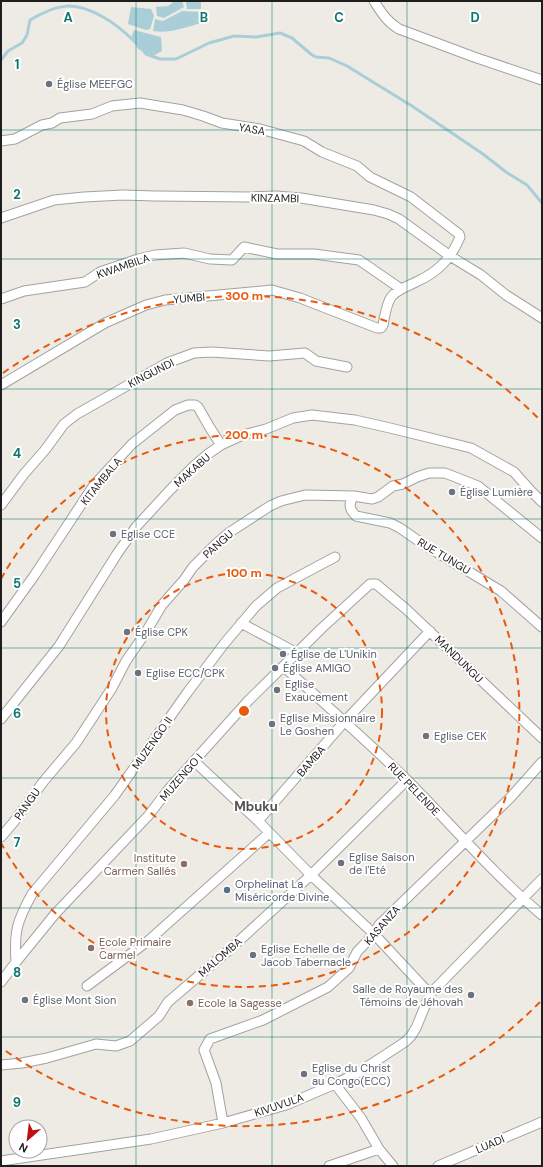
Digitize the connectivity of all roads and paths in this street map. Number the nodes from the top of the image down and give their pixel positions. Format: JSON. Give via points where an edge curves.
{"nodes":[{"id":1,"x":374,"y":1,"type":"edge"},
{"id":2,"x":542,"y":80,"type":"edge"},
{"id":3,"x":1,"y":141,"type":"edge"},
{"id":4,"x":1,"y":218,"type":"edge"},
{"id":5,"x":450,"y":256,"type":"junction"},
{"id":6,"x":401,"y":289,"type":"junction"},
{"id":7,"x":1,"y":299,"type":"edge"},
{"id":8,"x":542,"y":318,"type":"edge"},
{"id":9,"x":347,"y":367,"type":"dead end"},
{"id":10,"x":1,"y":385,"type":"edge"},
{"id":11,"x":221,"y":445,"type":"junction"},
{"id":12,"x":354,"y":496,"type":"junction"},
{"id":13,"x":542,"y":502,"type":"edge"},
{"id":14,"x":1,"y":505,"type":"edge"},
{"id":15,"x":542,"y":538,"type":"edge"},
{"id":16,"x":335,"y":557,"type":"dead end"},
{"id":17,"x":372,"y":584,"type":"joint"},
{"id":18,"x":1,"y":622,"type":"edge"},
{"id":19,"x":241,"y":623,"type":"junction"},
{"id":20,"x":542,"y":627,"type":"edge"},
{"id":21,"x":430,"y":631,"type":"junction"},
{"id":22,"x":297,"y":653,"type":"junction"},
{"id":23,"x":284,"y":667,"type":"junction"},
{"id":24,"x":1,"y":719,"type":"edge"},
{"id":25,"x":345,"y":721,"type":"junction"},
{"id":26,"x":542,"y":738,"type":"edge"},
{"id":27,"x":194,"y":761,"type":"junction"},
{"id":28,"x":542,"y":762,"type":"edge"},
{"id":29,"x":407,"y":780,"type":"junction"},
{"id":30,"x":258,"y":821,"type":"junction"},
{"id":31,"x":269,"y":833,"type":"junction"},
{"id":32,"x":1,"y":837,"type":"edge"},
{"id":33,"x":465,"y":842,"type":"junction"},
{"id":34,"x":311,"y":875,"type":"junction"},
{"id":35,"x":542,"y":879,"type":"edge"},
{"id":36,"x":523,"y":899,"type":"junction"},
{"id":37,"x":542,"y":915,"type":"edge"},
{"id":38,"x":374,"y":934,"type":"junction"},
{"id":39,"x":16,"y":962,"type":"junction"},
{"id":40,"x":1,"y":982,"type":"edge"},
{"id":41,"x":87,"y":986,"type":"dead end"},
{"id":42,"x":430,"y":994,"type":"junction"},
{"id":43,"x":1,"y":1065,"type":"edge"},
{"id":44,"x":335,"y":1084,"type":"junction"},
{"id":45,"x":542,"y":1122,"type":"edge"},
{"id":46,"x":223,"y":1123,"type":"junction"},
{"id":47,"x":379,"y":1149,"type":"junction"},
{"id":48,"x":1,"y":1161,"type":"edge"},
{"id":49,"x":329,"y":1166,"type":"edge"},
{"id":50,"x":393,"y":1166,"type":"edge"},
{"id":51,"x":438,"y":1166,"type":"edge"}],
"edges":[{"from":1,"to":2,"type":"street","via":[[387,20],[399,29]]},
{"from":3,"to":5,"type":"street","name":"YASA","via":[[15,139],[60,118],[92,114],[112,106],[140,103],[183,110],[222,123],[260,129],[299,139],[322,152],[357,166],[370,177],[411,197],[459,234],[460,237]]},
{"from":4,"to":5,"type":"street","name":"KINZAMBI","via":[[54,200],[84,196],[300,198],[388,214]]},
{"from":5,"to":6,"type":"street","name":"YUMBI","via":[[428,276]]},
{"from":5,"to":8,"type":"street","name":"KINZAMBI"},
{"from":6,"to":7,"type":"street","name":"KWAMBILA","via":[[359,260],[314,254],[278,254],[244,247],[232,260],[210,259],[184,253],[155,255],[100,272],[85,282],[24,291]]},
{"from":6,"to":10,"type":"street","name":"YUMBI","via":[[389,300],[381,328],[272,290],[165,300],[146,305],[104,323]]},
{"from":9,"to":14,"type":"street","name":"KINGUNDI","via":[[316,361],[305,353],[269,356],[194,353],[167,363],[64,424]]},
{"from":11,"to":13,"type":"street","name":"MAKABU","via":[[293,418],[312,415],[355,420],[471,448],[514,472]]},
{"from":11,"to":18,"type":"street","name":"KITAMBALA","via":[[195,405],[175,410],[132,444],[94,485]]},
{"from":11,"to":24,"type":"street","name":"MAKABU","via":[[194,466],[136,527],[59,646]]},
{"from":12,"to":15,"type":"street","name":"PANGU","via":[[372,499],[393,486],[417,477],[429,473],[445,473],[478,486]]},
{"from":12,"to":20,"type":"street","name":"RUE TUNGU","via":[[349,505],[356,516],[390,523],[400,528],[501,591]]},
{"from":12,"to":32,"type":"street","name":"PANGU","via":[[305,495],[281,501],[246,521],[216,544],[162,605],[76,743],[42,782]]},
{"from":16,"to":19,"type":"street","name":"MUZENGO II","via":[[278,588],[256,606]]},
{"from":17,"to":21,"type":"street","name":"MANDUNGU","via":[[376,584]]},
{"from":17,"to":22,"type":"street","name":"MUZENGO I"},
{"from":19,"to":22,"type":"street"},
{"from":19,"to":39,"type":"street","name":"MUZENGO II","via":[[187,693],[115,795],[32,894],[18,923],[15,937]]},
{"from":21,"to":25,"type":"street","name":"BAMBA"},
{"from":21,"to":26,"type":"street","name":"MANDUNGU"},
{"from":22,"to":23,"type":"street","name":"MUZENGO I"},
{"from":23,"to":25,"type":"street","name":"RUE PELENDE"},
{"from":23,"to":27,"type":"street","name":"MUZENGO I"},
{"from":25,"to":29,"type":"street","name":"RUE PELENDE"},
{"from":25,"to":30,"type":"street","name":"BAMBA"},
{"from":27,"to":30,"type":"street"},
{"from":27,"to":39,"type":"street","name":"MUZENGO I","via":[[148,816],[54,914]]},
{"from":28,"to":33,"type":"street","name":"KASANZA"},
{"from":29,"to":33,"type":"street","name":"RUE PELENDE"},
{"from":29,"to":34,"type":"street","name":"MALOMBA"},
{"from":30,"to":31,"type":"street"},
{"from":31,"to":34,"type":"street"},
{"from":31,"to":41,"type":"street","via":[[148,941]]},
{"from":33,"to":36,"type":"street","name":"RUE PELENDE"},
{"from":33,"to":38,"type":"street","name":"KASANZA","via":[[379,925]]},
{"from":34,"to":38,"type":"street"},
{"from":34,"to":43,"type":"street","name":"MALOMBA","via":[[168,1002],[159,1016],[130,1041],[116,1046],[96,1044],[47,1058]]},
{"from":35,"to":36,"type":"street","name":"KIVUVULA"},
{"from":36,"to":37,"type":"street","name":"RUE PELENDE"},
{"from":36,"to":42,"type":"street","name":"KIVUVULA"},
{"from":38,"to":42,"type":"street"},
{"from":38,"to":46,"type":"street","name":"KASANZA","via":[[357,952],[348,968],[328,987],[263,1020],[210,1038],[204,1050],[216,1084]]},
{"from":39,"to":40,"type":"street","name":"MUZENGO I"},
{"from":42,"to":44,"type":"street","name":"KIVUVULA","via":[[416,1028],[405,1042],[359,1072]]},
{"from":44,"to":46,"type":"street","name":"KIVUVULA","via":[[286,1105]]},
{"from":44,"to":47,"type":"street","via":[[361,1118]]},
{"from":45,"to":51,"type":"street","name":"LUADI"},
{"from":46,"to":48,"type":"street","name":"KIVUVULA","via":[[151,1139]]},
{"from":47,"to":49,"type":"street"},
{"from":47,"to":50,"type":"street"}]}
